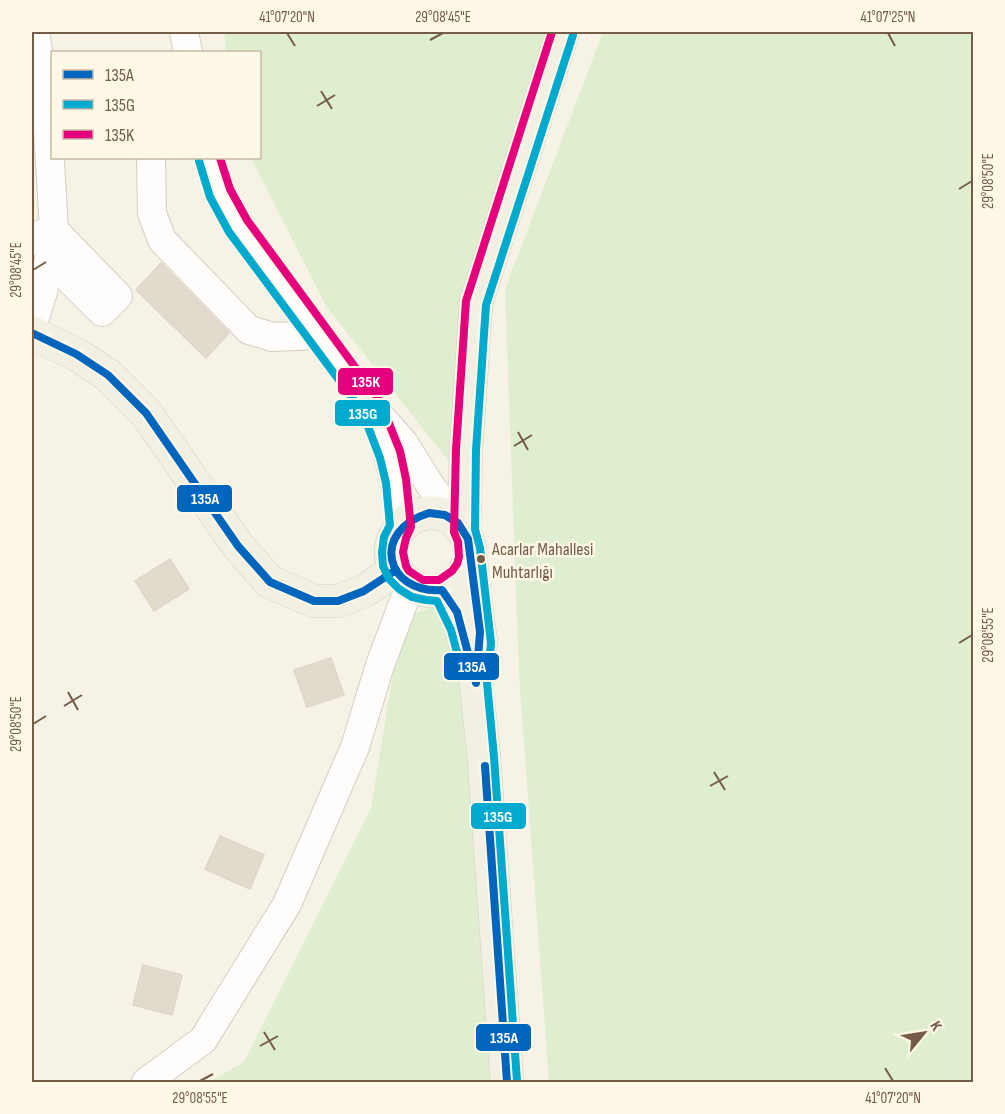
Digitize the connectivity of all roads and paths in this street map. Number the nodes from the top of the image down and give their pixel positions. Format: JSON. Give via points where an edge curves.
{"nodes":[{"id":1,"x":35,"y":32,"type":"edge"},
{"id":2,"x":184,"y":32,"type":"edge"},
{"id":3,"x":192,"y":32,"type":"edge"},
{"id":4,"x":562,"y":32,"type":"edge"},
{"id":5,"x":189,"y":51,"type":"edge"},
{"id":6,"x":189,"y":51,"type":"edge"},
{"id":7,"x":151,"y":159,"type":"edge"},
{"id":8,"x":209,"y":159,"type":"edge"},
{"id":9,"x":45,"y":243,"type":"edge"},
{"id":10,"x":32,"y":327,"type":"edge"},
{"id":11,"x":32,"y":333,"type":"edge"},
{"id":12,"x":316,"y":335,"type":"junction"},
{"id":13,"x":371,"y":406,"type":"junction"},
{"id":14,"x":401,"y":526,"type":"junction"},
{"id":15,"x":467,"y":544,"type":"junction"},
{"id":16,"x":403,"y":578,"type":"junction"},
{"id":17,"x":442,"y":590,"type":"junction"},
{"id":18,"x":476,"y":683,"type":"junction"},
{"id":19,"x":146,"y":1083,"type":"edge"},
{"id":20,"x":507,"y":1083,"type":"edge"}],
"edges":[{"from":1,"to":9,"type":"street","via":[[48,129]]},
{"from":2,"to":5,"type":"street"},
{"from":3,"to":6,"type":"street"},
{"from":4,"to":15,"type":"main road","via":[[476,303],[466,450]]},
{"from":7,"to":12,"type":"street","via":[[152,213],[162,240],[249,330],[273,337]]},
{"from":8,"to":12,"type":"street","via":[[220,193],[238,226]]},
{"from":9,"to":10,"type":"street","via":[[43,292]]},
{"from":11,"to":16,"type":"main road","via":[[108,375],[146,413],[238,546],[270,582],[314,601],[338,601]]},
{"from":12,"to":13,"type":"street"},
{"from":13,"to":14,"type":"street","via":[[390,455]]},
{"from":13,"to":15,"type":"street","via":[[403,442]]},
{"from":14,"to":15,"type":"main road","via":[[418,515],[439,513],[457,523]]},
{"from":14,"to":16,"type":"main road","via":[[392,552]]},
{"from":15,"to":17,"type":"main road","via":[[467,569]]},
{"from":15,"to":18,"type":"main road","via":[[481,644]]},
{"from":16,"to":17,"type":"main road","via":[[420,590]]},
{"from":16,"to":19,"type":"street","via":[[356,747],[287,904],[203,1040]]},
{"from":17,"to":18,"type":"main road","via":[[457,612]]},
{"from":18,"to":20,"type":"main road"}]}
